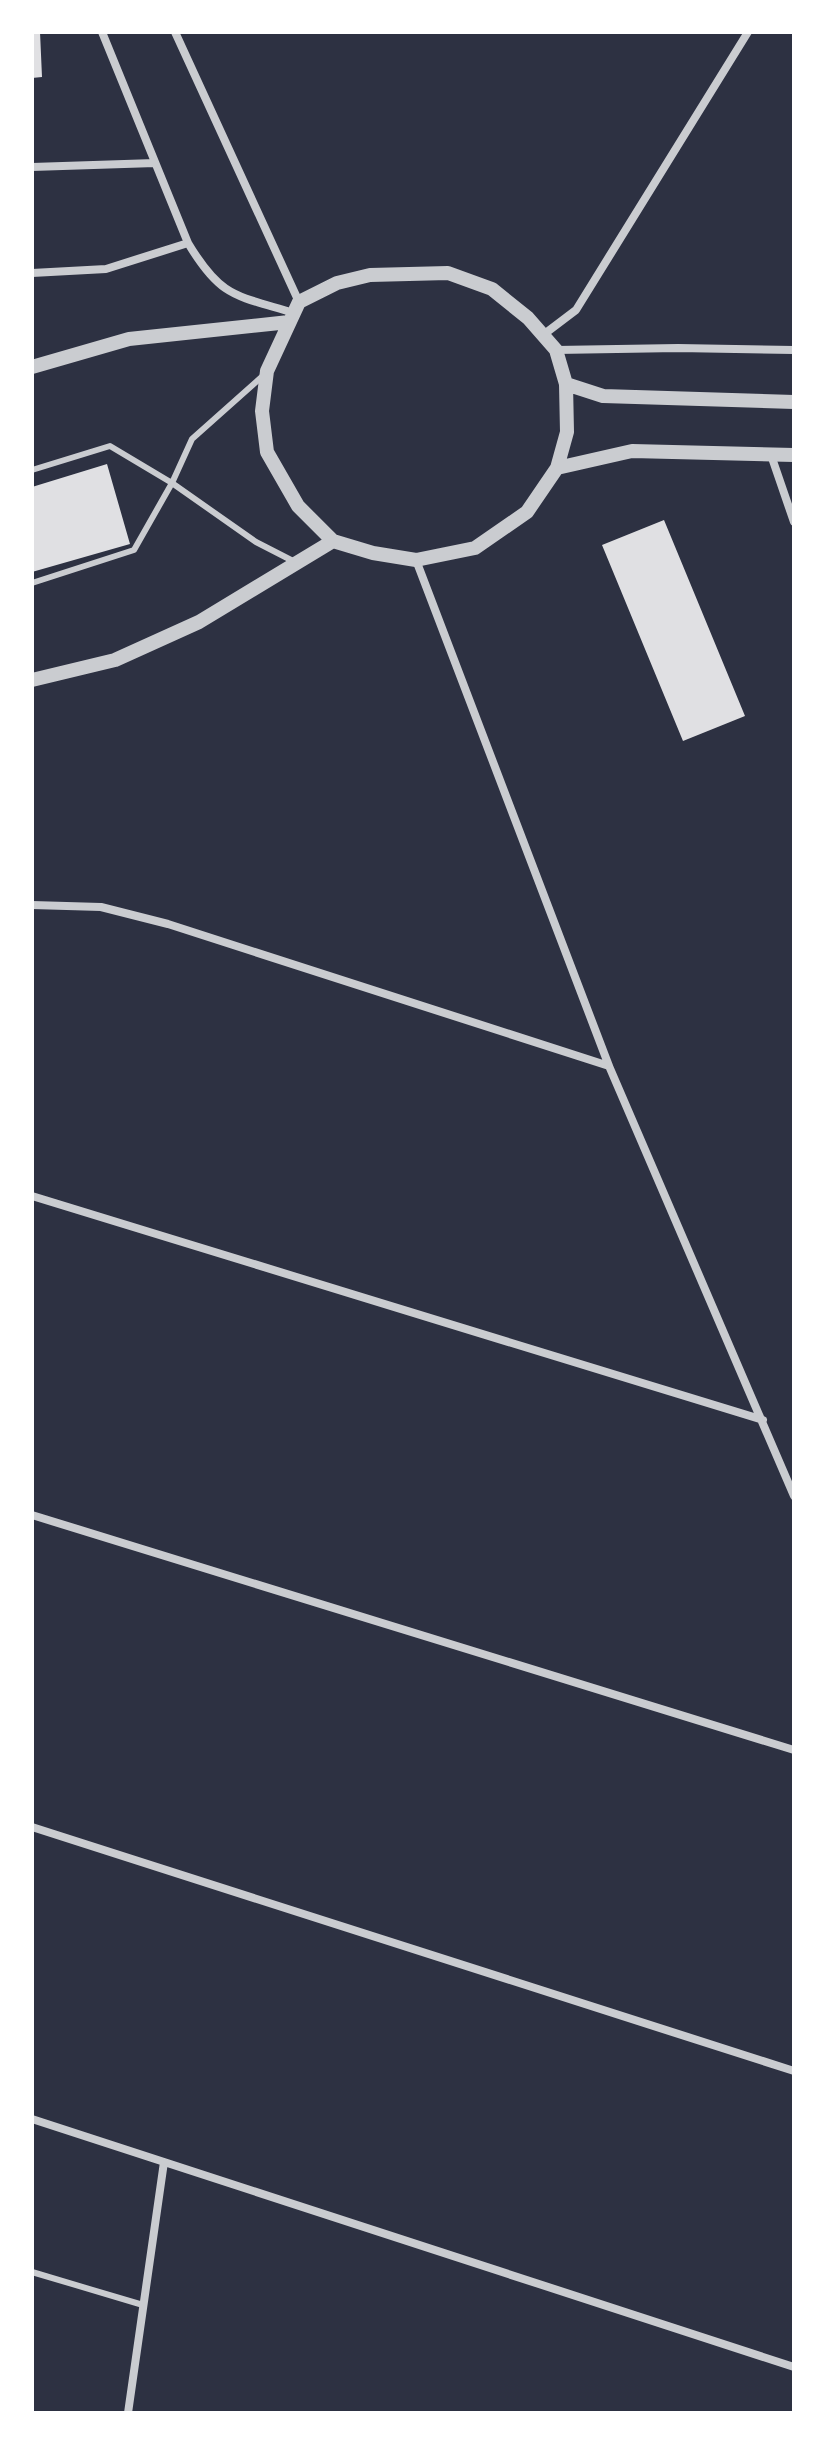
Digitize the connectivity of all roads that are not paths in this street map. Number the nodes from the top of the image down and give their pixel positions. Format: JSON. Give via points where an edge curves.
{"nodes":[{"id":1,"x":102,"y":32,"type":"edge"},
{"id":2,"x":175,"y":32,"type":"edge"},
{"id":3,"x":748,"y":32,"type":"edge"},
{"id":4,"x":155,"y":163,"type":"junction"},
{"id":5,"x":32,"y":167,"type":"edge"},
{"id":6,"x":188,"y":243,"type":"junction"},
{"id":7,"x":32,"y":273,"type":"edge"},
{"id":8,"x":294,"y":312,"type":"junction"},
{"id":9,"x":543,"y":335,"type":"junction"},
{"id":10,"x":556,"y":350,"type":"junction"},
{"id":11,"x":794,"y":350,"type":"edge"},
{"id":12,"x":32,"y":367,"type":"edge"},
{"id":13,"x":267,"y":371,"type":"junction"},
{"id":14,"x":566,"y":384,"type":"junction"},
{"id":15,"x":794,"y":402,"type":"edge"},
{"id":16,"x":771,"y":455,"type":"junction"},
{"id":17,"x":794,"y":455,"type":"edge"},
{"id":18,"x":557,"y":468,"type":"junction"},
{"id":19,"x":32,"y":470,"type":"edge"},
{"id":20,"x":172,"y":483,"type":"junction"},
{"id":21,"x":794,"y":522,"type":"edge"},
{"id":22,"x":333,"y":541,"type":"junction"},
{"id":23,"x":416,"y":560,"type":"junction"},
{"id":24,"x":297,"y":563,"type":"junction"},
{"id":25,"x":32,"y":583,"type":"edge"},
{"id":26,"x":32,"y":680,"type":"edge"},
{"id":27,"x":32,"y":905,"type":"edge"},
{"id":28,"x":609,"y":1066,"type":"junction"},
{"id":29,"x":32,"y":1196,"type":"edge"},
{"id":30,"x":763,"y":1420,"type":"junction"},
{"id":31,"x":794,"y":1496,"type":"edge"},
{"id":32,"x":32,"y":1515,"type":"edge"},
{"id":33,"x":794,"y":1750,"type":"edge"},
{"id":34,"x":32,"y":1827,"type":"edge"},
{"id":35,"x":794,"y":2071,"type":"edge"},
{"id":36,"x":32,"y":2119,"type":"edge"},
{"id":37,"x":164,"y":2162,"type":"junction"},
{"id":38,"x":32,"y":2272,"type":"edge"},
{"id":39,"x":143,"y":2305,"type":"junction"},
{"id":40,"x":794,"y":2367,"type":"edge"},
{"id":41,"x":128,"y":2413,"type":"edge"}],
"edges":[{"from":1,"to":4,"type":"street"},
{"from":2,"to":8,"type":"street"},
{"from":3,"to":9,"type":"street","via":[[576,310]]},
{"from":4,"to":5,"type":"street"},
{"from":4,"to":6,"type":"street"},
{"from":6,"to":7,"type":"street","via":[[106,269]]},
{"from":6,"to":8,"type":"street","via":[[225,291]]},
{"from":8,"to":9,"type":"street","via":[[337,283],[370,275],[448,273],[492,289]]},
{"from":8,"to":12,"type":"street","via":[[129,339]]},
{"from":8,"to":13,"type":"street"},
{"from":9,"to":10,"type":"street"},
{"from":10,"to":11,"type":"street"},
{"from":10,"to":14,"type":"street"},
{"from":13,"to":20,"type":"lane","via":[[192,439]]},
{"from":13,"to":22,"type":"street","via":[[262,411],[267,452],[298,506]]},
{"from":14,"to":15,"type":"street","via":[[603,396]]},
{"from":14,"to":18,"type":"street","via":[[567,432]]},
{"from":16,"to":17,"type":"street"},
{"from":16,"to":18,"type":"street","via":[[632,451]]},
{"from":16,"to":21,"type":"street"},
{"from":18,"to":23,"type":"street","via":[[527,512],[475,548]]},
{"from":19,"to":20,"type":"lane","via":[[110,446]]},
{"from":20,"to":24,"type":"lane","via":[[256,542]]},
{"from":20,"to":25,"type":"lane","via":[[134,550]]},
{"from":22,"to":23,"type":"street"},
{"from":22,"to":24,"type":"street"},
{"from":23,"to":28,"type":"street"},
{"from":24,"to":26,"type":"street","via":[[199,622],[115,660]]},
{"from":27,"to":28,"type":"street","via":[[101,907],[168,924]]},
{"from":28,"to":30,"type":"street"},
{"from":29,"to":30,"type":"street"},
{"from":30,"to":31,"type":"street"},
{"from":32,"to":33,"type":"street"},
{"from":34,"to":35,"type":"street"},
{"from":36,"to":37,"type":"street"},
{"from":37,"to":39,"type":"street"},
{"from":37,"to":40,"type":"street"},
{"from":38,"to":39,"type":"lane"},
{"from":39,"to":41,"type":"street"}]}
